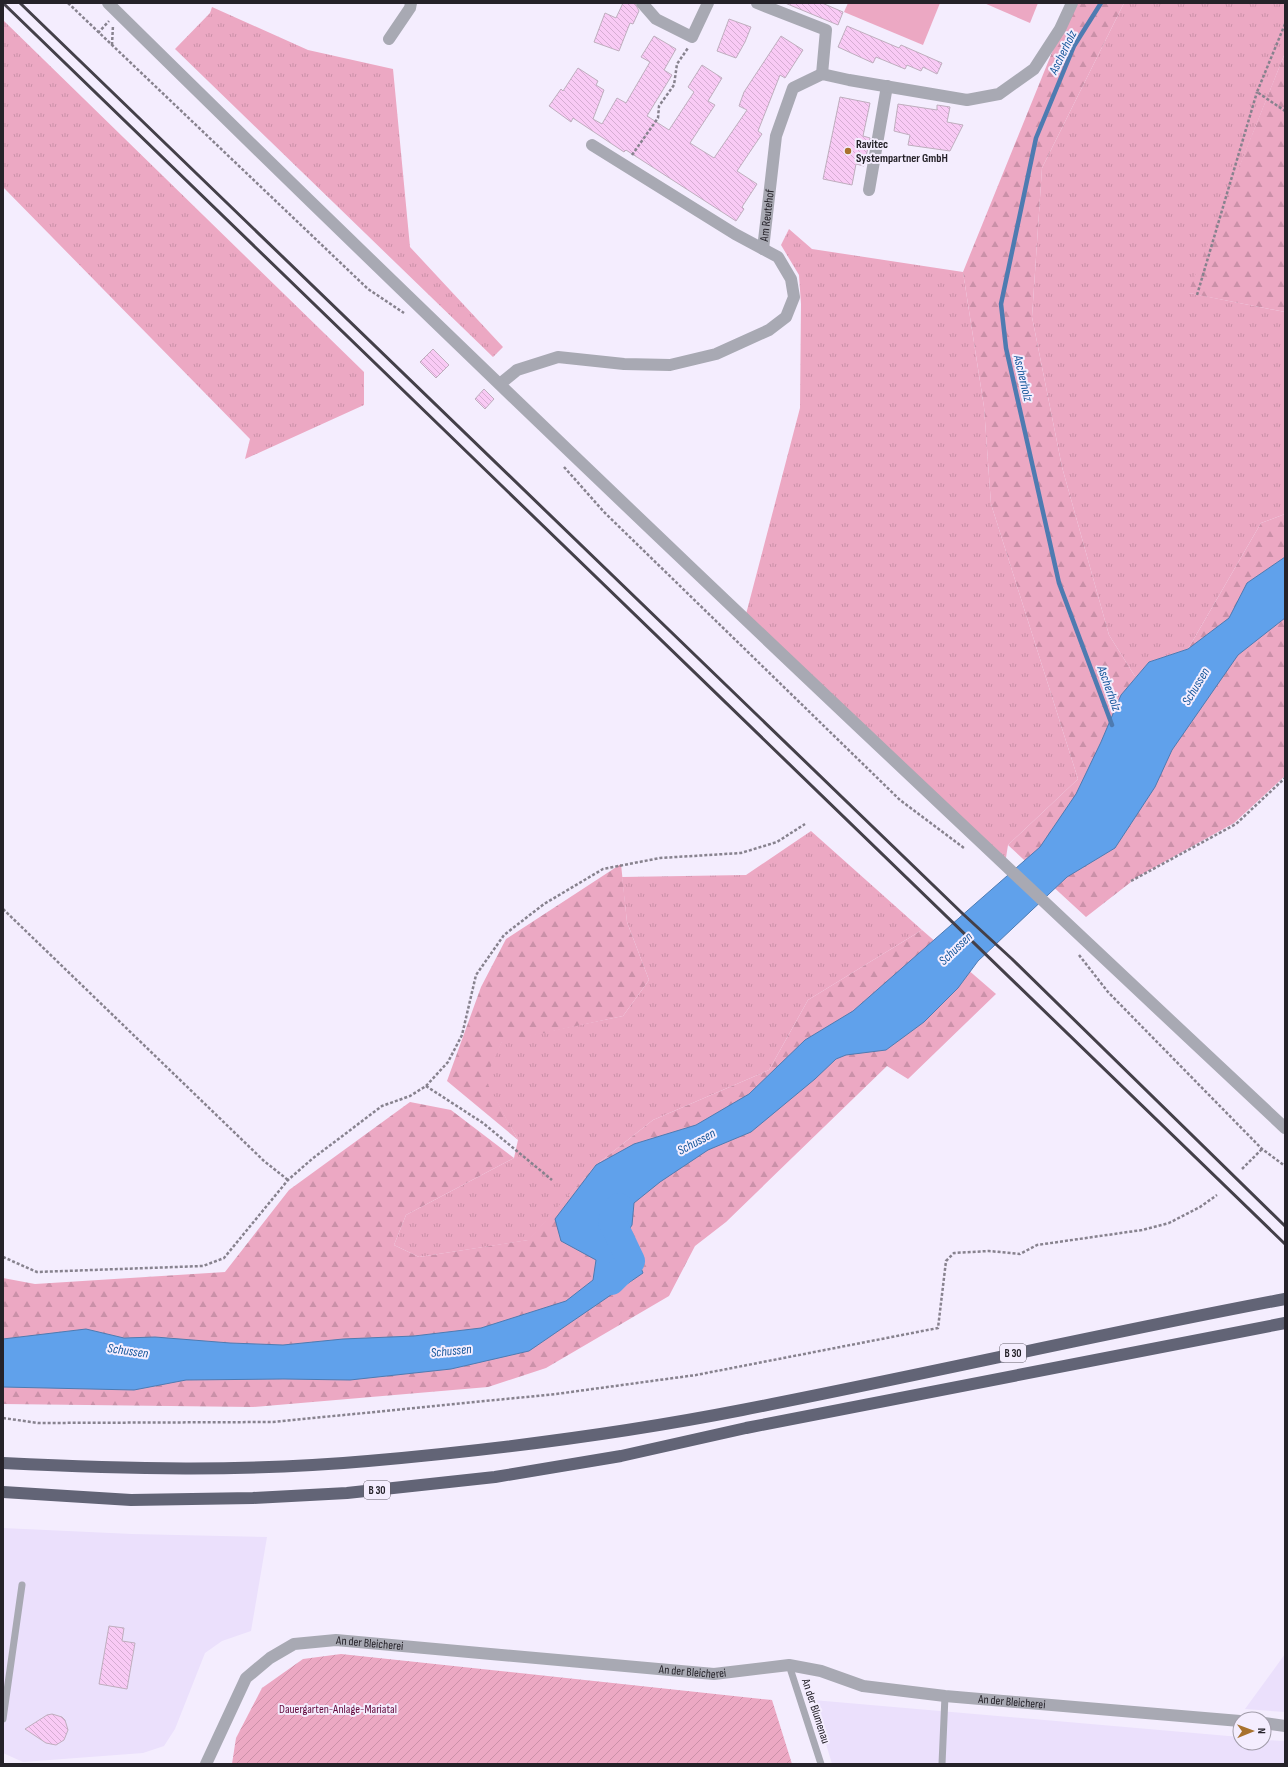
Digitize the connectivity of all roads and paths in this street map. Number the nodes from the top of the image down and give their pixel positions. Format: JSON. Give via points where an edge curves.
{"nodes":[{"id":1,"x":68,"y":3,"type":"edge"},
{"id":2,"x":108,"y":3,"type":"edge"},
{"id":3,"x":411,"y":3,"type":"edge"},
{"id":4,"x":642,"y":3,"type":"edge"},
{"id":5,"x":708,"y":3,"type":"edge"},
{"id":6,"x":757,"y":3,"type":"edge"},
{"id":7,"x":1072,"y":3,"type":"edge"},
{"id":8,"x":1285,"y":24,"type":"edge"},
{"id":9,"x":692,"y":37,"type":"junction"},
{"id":10,"x":389,"y":39,"type":"dead end"},
{"id":11,"x":822,"y":74,"type":"junction"},
{"id":12,"x":887,"y":86,"type":"junction"},
{"id":13,"x":1257,"y":92,"type":"junction"},
{"id":14,"x":1285,"y":110,"type":"edge"},
{"id":15,"x":592,"y":145,"type":"dead end"},
{"id":16,"x":624,"y":165,"type":"junction"},
{"id":17,"x":869,"y":190,"type":"dead end"},
{"id":18,"x":763,"y":249,"type":"junction"},
{"id":19,"x":1197,"y":295,"type":"dead end"},
{"id":20,"x":409,"y":316,"type":"dead end"},
{"id":21,"x":500,"y":384,"type":"junction"},
{"id":22,"x":559,"y":462,"type":"dead end"},
{"id":23,"x":1285,"y":778,"type":"edge"},
{"id":24,"x":805,"y":824,"type":"dead end"},
{"id":25,"x":970,"y":852,"type":"dead end"},
{"id":26,"x":1131,"y":881,"type":"dead end"},
{"id":27,"x":3,"y":909,"type":"edge"},
{"id":28,"x":1077,"y":954,"type":"dead end"},
{"id":29,"x":426,"y":1086,"type":"junction"},
{"id":30,"x":1285,"y":1128,"type":"edge"},
{"id":31,"x":1262,"y":1149,"type":"junction"},
{"id":32,"x":1285,"y":1166,"type":"edge"},
{"id":33,"x":1242,"y":1170,"type":"dead end"},
{"id":34,"x":288,"y":1180,"type":"junction"},
{"id":35,"x":552,"y":1180,"type":"dead end"},
{"id":36,"x":1217,"y":1195,"type":"dead end"},
{"id":37,"x":3,"y":1257,"type":"edge"},
{"id":38,"x":1285,"y":1298,"type":"edge"},
{"id":39,"x":1285,"y":1323,"type":"edge"},
{"id":40,"x":3,"y":1418,"type":"edge"},
{"id":41,"x":3,"y":1463,"type":"edge"},
{"id":42,"x":3,"y":1492,"type":"edge"},
{"id":43,"x":22,"y":1585,"type":"dead end"},
{"id":44,"x":789,"y":1665,"type":"junction"},
{"id":45,"x":945,"y":1696,"type":"junction"},
{"id":46,"x":3,"y":1719,"type":"edge"},
{"id":47,"x":1232,"y":1720,"type":"edge"},
{"id":48,"x":1272,"y":1724,"type":"edge"},
{"id":49,"x":1285,"y":1726,"type":"edge"},
{"id":50,"x":206,"y":1764,"type":"edge"},
{"id":51,"x":821,"y":1764,"type":"edge"},
{"id":52,"x":942,"y":1764,"type":"edge"}],
"edges":[{"from":1,"to":20,"type":"path","via":[[368,289]]},
{"from":2,"to":21,"type":"street"},
{"from":3,"to":10,"type":"street"},
{"from":4,"to":9,"type":"street","via":[[656,19]]},
{"from":5,"to":9,"type":"street"},
{"from":6,"to":11,"type":"street","via":[[826,30]]},
{"from":7,"to":12,"type":"street","via":[[1060,29],[1034,69],[999,94],[967,100]]},
{"from":8,"to":13,"type":"path"},
{"from":9,"to":16,"type":"path","via":[[687,52],[677,64],[674,85],[659,106],[658,118]]},
{"from":11,"to":12,"type":"street"},
{"from":11,"to":18,"type":"street","name":"Am Reutehof","via":[[793,88],[776,136]]},
{"from":12,"to":17,"type":"street"},
{"from":13,"to":14,"type":"path"},
{"from":13,"to":19,"type":"path"},
{"from":15,"to":16,"type":"street","name":"Am Reutehof"},
{"from":16,"to":18,"type":"street","name":"Am Reutehof"},
{"from":18,"to":21,"type":"street","via":[[778,257],[791,279],[794,297],[786,317],[769,330],[716,354],[670,365],[624,364],[558,357],[517,370]]},
{"from":21,"to":30,"type":"street","via":[[1055,913]]},
{"from":22,"to":25,"type":"path","via":[[605,513],[900,800]]},
{"from":23,"to":26,"type":"path","via":[[1236,824]]},
{"from":24,"to":29,"type":"path","via":[[777,842],[740,853],[660,858],[603,869],[544,904],[504,935],[476,975],[462,1035],[448,1062]]},
{"from":27,"to":34,"type":"path","via":[[264,1161]]},
{"from":28,"to":31,"type":"path","via":[[1108,992]]},
{"from":29,"to":34,"type":"path","via":[[410,1096],[382,1106]]},
{"from":29,"to":35,"type":"path","via":[[483,1123]]},
{"from":31,"to":32,"type":"path"},
{"from":31,"to":33,"type":"path"},
{"from":34,"to":37,"type":"path","via":[[224,1258],[203,1266],[37,1272]]},
{"from":36,"to":40,"type":"path","via":[[1200,1207],[1169,1222],[1142,1230],[1037,1245],[1020,1254],[983,1251],[954,1253],[946,1261],[938,1328],[696,1375],[556,1394],[273,1422],[38,1423]]},
{"from":38,"to":41,"type":"highway","number":"B 30","via":[[740,1410],[493,1448],[365,1461],[256,1468],[129,1469]]},
{"from":39,"to":42,"type":"highway","number":"B 30","via":[[746,1428],[621,1456],[495,1477],[347,1493],[253,1498],[131,1500]]},
{"from":43,"to":46,"type":"lane"},
{"from":44,"to":45,"type":"street","name":"An der Bleicherei","via":[[821,1670],[863,1686]]},
{"from":44,"to":50,"type":"street","name":"An der Bleicherei","via":[[714,1674],[336,1640],[294,1644],[270,1658],[246,1678]]},
{"from":44,"to":51,"type":"lane","name":"An der Blumenau"},
{"from":45,"to":47,"type":"street","name":"An der Bleicherei"},
{"from":45,"to":52,"type":"lane"},
{"from":48,"to":49,"type":"street"}]}
